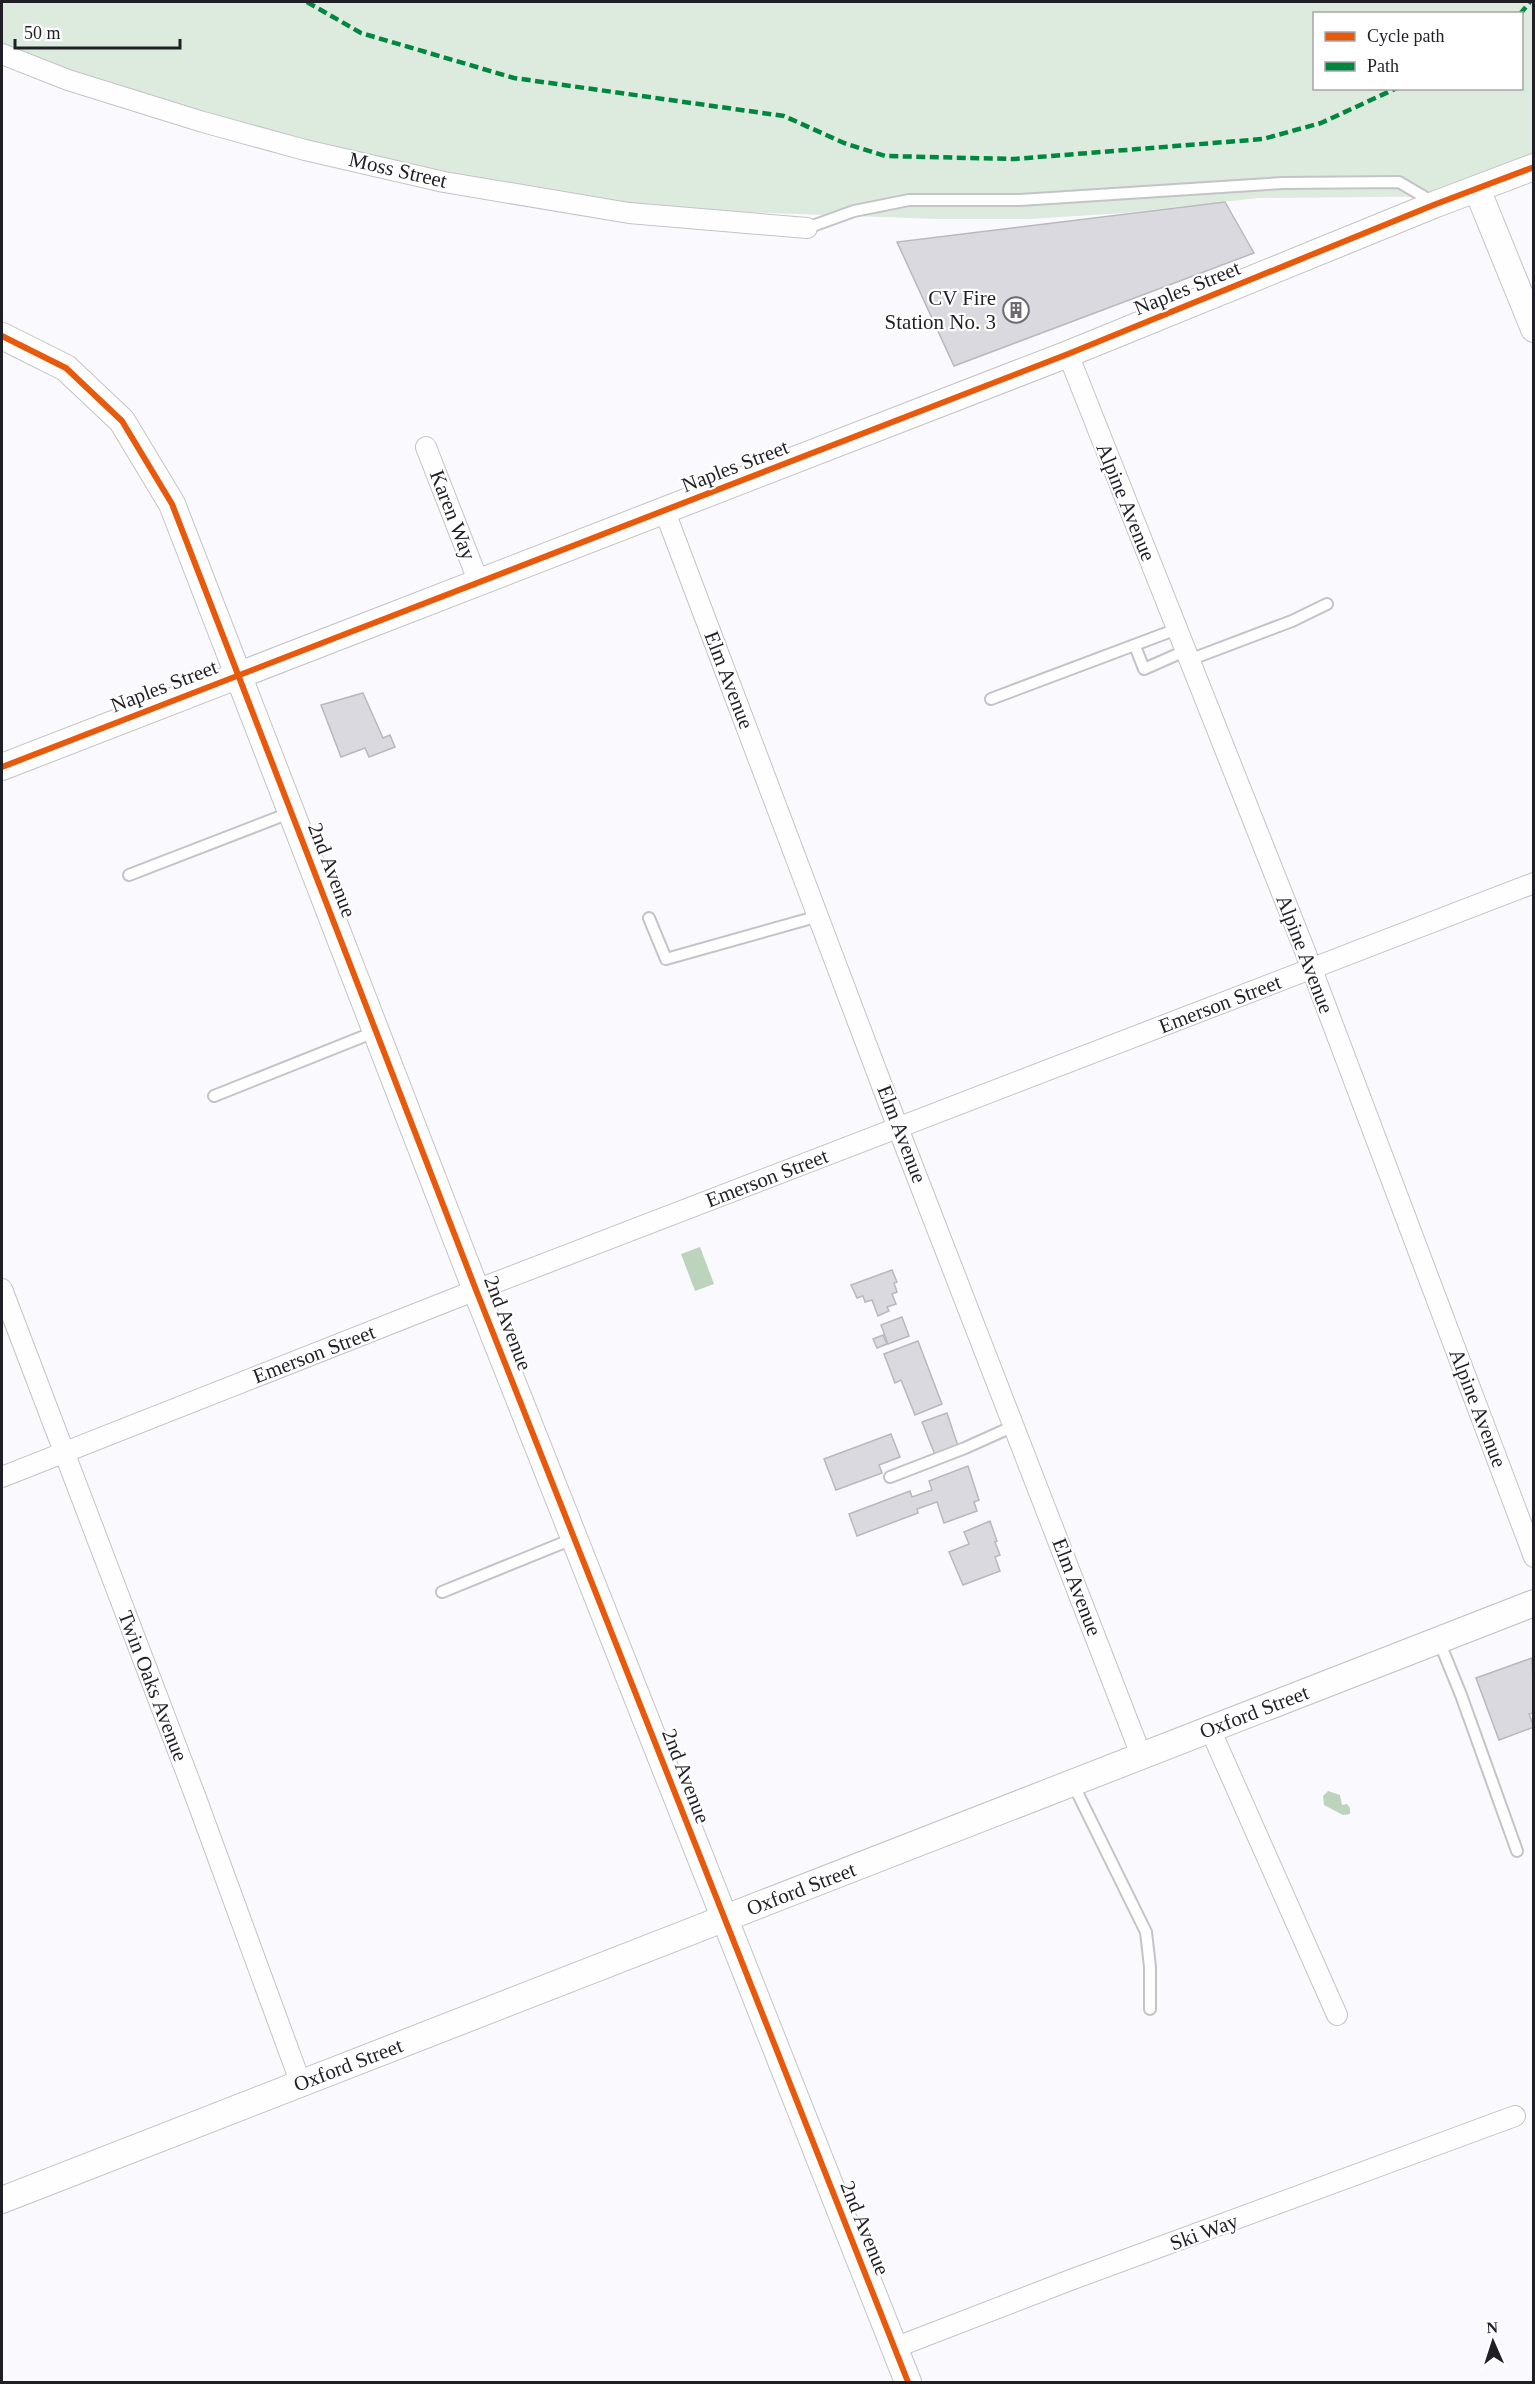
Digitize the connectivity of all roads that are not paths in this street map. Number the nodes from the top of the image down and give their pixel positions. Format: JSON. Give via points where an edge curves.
{"nodes":[{"id":1,"x":2,"y":54,"type":"edge"},
{"id":2,"x":1533,"y":167,"type":"edge"},
{"id":3,"x":1478,"y":189,"type":"junction"},
{"id":4,"x":1436,"y":204,"type":"junction"},
{"id":5,"x":807,"y":228,"type":"joint"},
{"id":6,"x":1533,"y":329,"type":"edge"},
{"id":7,"x":2,"y":336,"type":"edge"},
{"id":8,"x":1068,"y":354,"type":"junction"},
{"id":9,"x":426,"y":447,"type":"dead end"},
{"id":10,"x":665,"y":512,"type":"junction"},
{"id":11,"x":479,"y":583,"type":"junction"},
{"id":12,"x":1327,"y":604,"type":"dead end"},
{"id":13,"x":1177,"y":629,"type":"junction"},
{"id":14,"x":1135,"y":646,"type":"junction"},
{"id":15,"x":1187,"y":656,"type":"junction"},
{"id":16,"x":239,"y":675,"type":"junction"},
{"id":17,"x":991,"y":699,"type":"dead end"},
{"id":18,"x":2,"y":767,"type":"edge"},
{"id":19,"x":292,"y":812,"type":"junction"},
{"id":20,"x":129,"y":875,"type":"dead end"},
{"id":21,"x":1533,"y":883,"type":"edge"},
{"id":22,"x":819,"y":916,"type":"junction"},
{"id":23,"x":649,"y":918,"type":"dead end"},
{"id":24,"x":1311,"y":969,"type":"junction"},
{"id":25,"x":377,"y":1031,"type":"junction"},
{"id":26,"x":214,"y":1096,"type":"dead end"},
{"id":27,"x":898,"y":1128,"type":"junction"},
{"id":28,"x":2,"y":1289,"type":"edge"},
{"id":29,"x":476,"y":1290,"type":"junction"},
{"id":30,"x":1014,"y":1425,"type":"junction"},
{"id":31,"x":64,"y":1452,"type":"junction"},
{"id":32,"x":2,"y":1477,"type":"edge"},
{"id":33,"x":890,"y":1477,"type":"dead end"},
{"id":34,"x":575,"y":1538,"type":"junction"},
{"id":35,"x":1533,"y":1557,"type":"edge"},
{"id":36,"x":442,"y":1592,"type":"dead end"},
{"id":37,"x":1533,"y":1603,"type":"edge"},
{"id":38,"x":1438,"y":1640,"type":"junction"},
{"id":39,"x":1210,"y":1729,"type":"junction"},
{"id":40,"x":1141,"y":1755,"type":"junction"},
{"id":41,"x":1072,"y":1782,"type":"junction"},
{"id":42,"x":1516,"y":1851,"type":"dead end"},
{"id":43,"x":724,"y":1918,"type":"junction"},
{"id":44,"x":1150,"y":2009,"type":"dead end"},
{"id":45,"x":1337,"y":2015,"type":"dead end"},
{"id":46,"x":301,"y":2084,"type":"junction"},
{"id":47,"x":1515,"y":2116,"type":"dead end"},
{"id":48,"x":2,"y":2200,"type":"edge"},
{"id":49,"x":894,"y":2348,"type":"junction"},
{"id":50,"x":908,"y":2382,"type":"edge"}],
"edges":[{"from":1,"to":5,"type":"street","name":"Moss Street","via":[[68,80],[203,122],[444,182],[629,213]]},
{"from":2,"to":3,"type":"street","name":"Naples Street"},
{"from":3,"to":4,"type":"street","name":"Naples Street"},
{"from":3,"to":6,"type":"street"},
{"from":4,"to":5,"type":"lane","via":[[1399,182],[1283,183],[1020,200],[909,200],[854,211]]},
{"from":4,"to":8,"type":"street","name":"Naples Street"},
{"from":7,"to":16,"type":"street","name":"2nd Avenue","via":[[66,368],[122,421],[172,504]]},
{"from":8,"to":10,"type":"street","name":"Naples Street"},
{"from":8,"to":13,"type":"street","name":"Alpine Avenue"},
{"from":9,"to":11,"type":"street","name":"Karen Way"},
{"from":10,"to":11,"type":"street","name":"Naples Street"},
{"from":10,"to":22,"type":"street","name":"Elm Avenue"},
{"from":11,"to":16,"type":"street","name":"Naples Street"},
{"from":12,"to":15,"type":"lane","via":[[1292,621]]},
{"from":13,"to":14,"type":"lane"},
{"from":13,"to":15,"type":"street","name":"Alpine Avenue"},
{"from":14,"to":15,"type":"lane","via":[[1144,669]]},
{"from":14,"to":17,"type":"lane"},
{"from":15,"to":24,"type":"street","name":"Alpine Avenue"},
{"from":16,"to":18,"type":"street","name":"Naples Street"},
{"from":16,"to":19,"type":"street","name":"2nd Avenue"},
{"from":19,"to":20,"type":"lane"},
{"from":19,"to":25,"type":"street","name":"2nd Avenue"},
{"from":21,"to":24,"type":"street","name":"Emerson Street"},
{"from":22,"to":23,"type":"lane","via":[[666,959]]},
{"from":22,"to":27,"type":"street","name":"Elm Avenue"},
{"from":24,"to":27,"type":"street","name":"Emerson Street"},
{"from":24,"to":35,"type":"street","name":"Alpine Avenue"},
{"from":25,"to":26,"type":"lane"},
{"from":25,"to":29,"type":"street","name":"2nd Avenue"},
{"from":27,"to":29,"type":"street","name":"Emerson Street"},
{"from":27,"to":30,"type":"street","name":"Elm Avenue"},
{"from":28,"to":31,"type":"street","name":"Twin Oaks Avenue"},
{"from":29,"to":31,"type":"street","name":"Emerson Street"},
{"from":29,"to":34,"type":"street","name":"2nd Avenue"},
{"from":30,"to":33,"type":"lane"},
{"from":30,"to":40,"type":"street","name":"Elm Avenue"},
{"from":31,"to":32,"type":"street","name":"Emerson Street"},
{"from":31,"to":46,"type":"street","name":"Twin Oaks Avenue"},
{"from":34,"to":36,"type":"lane"},
{"from":34,"to":43,"type":"street","name":"2nd Avenue"},
{"from":37,"to":38,"type":"street","name":"Oxford Street"},
{"from":38,"to":39,"type":"street","name":"Oxford Street"},
{"from":38,"to":42,"type":"lane"},
{"from":39,"to":40,"type":"street","name":"Oxford Street"},
{"from":39,"to":45,"type":"street"},
{"from":40,"to":41,"type":"street","name":"Oxford Street"},
{"from":41,"to":43,"type":"street","name":"Oxford Street"},
{"from":41,"to":44,"type":"lane","via":[[1146,1932]]},
{"from":43,"to":46,"type":"street","name":"Oxford Street"},
{"from":43,"to":49,"type":"street","name":"2nd Avenue"},
{"from":46,"to":48,"type":"street","name":"Oxford Street"},
{"from":47,"to":49,"type":"street","name":"Ski Way"},
{"from":49,"to":50,"type":"street","name":"2nd Avenue"}]}
